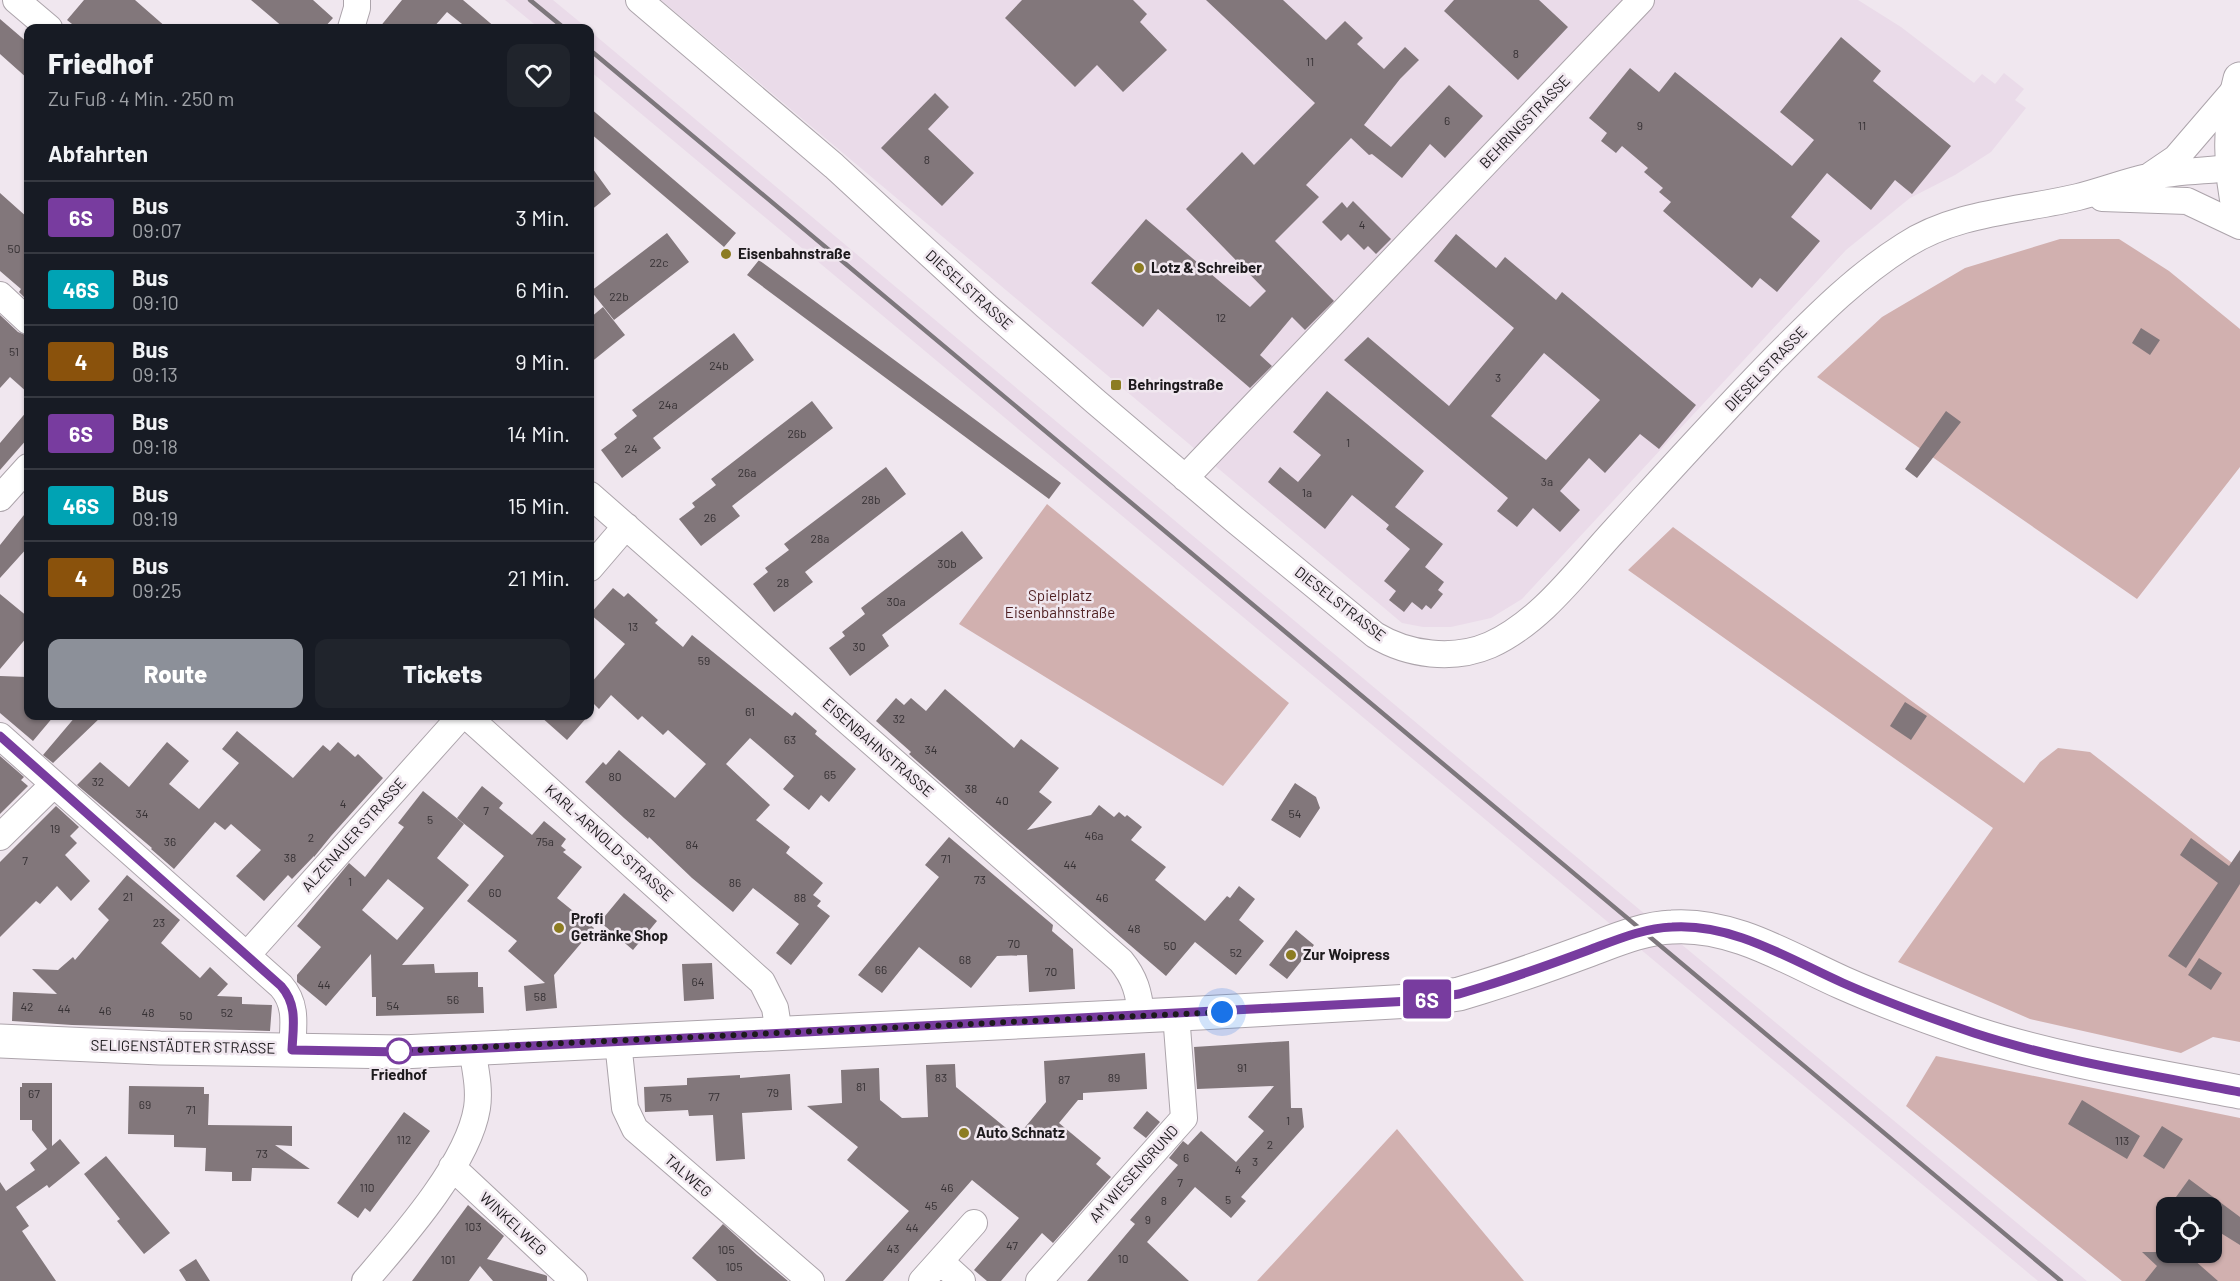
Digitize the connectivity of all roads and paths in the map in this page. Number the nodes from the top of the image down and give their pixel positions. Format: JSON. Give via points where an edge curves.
{"nodes":[{"id":1,"x":16,"y":0,"type":"edge"},
{"id":2,"x":357,"y":0,"type":"edge"},
{"id":3,"x":639,"y":0,"type":"edge"},
{"id":4,"x":1641,"y":0,"type":"edge"},
{"id":5,"x":44,"y":24,"type":"edge"},
{"id":6,"x":352,"y":24,"type":"edge"},
{"id":7,"x":2239,"y":83,"type":"edge"},
{"id":8,"x":2231,"y":168,"type":"junction"},
{"id":9,"x":2149,"y":177,"type":"junction"},
{"id":10,"x":2078,"y":197,"type":"junction"},
{"id":11,"x":2187,"y":201,"type":"junction"},
{"id":12,"x":2240,"y":216,"type":"edge"},
{"id":13,"x":2240,"y":226,"type":"edge"},
{"id":14,"x":0,"y":295,"type":"edge"},
{"id":15,"x":24,"y":317,"type":"edge"},
{"id":16,"x":24,"y":471,"type":"edge"},
{"id":17,"x":1185,"y":478,"type":"junction"},
{"id":18,"x":0,"y":498,"type":"edge"},
{"id":19,"x":594,"y":498,"type":"edge"},
{"id":20,"x":626,"y":526,"type":"junction"},
{"id":21,"x":594,"y":563,"type":"edge"},
{"id":22,"x":456,"y":720,"type":"edge"},
{"id":23,"x":471,"y":720,"type":"edge"},
{"id":24,"x":0,"y":736,"type":"edge"},
{"id":25,"x":54,"y":784,"type":"junction"},
{"id":26,"x":0,"y":837,"type":"edge"},
{"id":27,"x":247,"y":955,"type":"junction"},
{"id":28,"x":1176,"y":1014,"type":"junction"},
{"id":29,"x":1141,"y":1015,"type":"junction"},
{"id":30,"x":779,"y":1033,"type":"junction"},
{"id":31,"x":0,"y":1041,"type":"edge"},
{"id":32,"x":618,"y":1042,"type":"junction"},
{"id":33,"x":472,"y":1048,"type":"junction"},
{"id":34,"x":292,"y":1050,"type":"junction"},
{"id":35,"x":2240,"y":1092,"type":"edge"},
{"id":36,"x":452,"y":1167,"type":"junction"},
{"id":37,"x":974,"y":1223,"type":"dead end"},
{"id":38,"x":940,"y":1261,"type":"junction"},
{"id":39,"x":365,"y":1281,"type":"edge"},
{"id":40,"x":574,"y":1281,"type":"edge"},
{"id":41,"x":811,"y":1281,"type":"edge"},
{"id":42,"x":922,"y":1281,"type":"edge"},
{"id":43,"x":962,"y":1281,"type":"edge"},
{"id":44,"x":1039,"y":1281,"type":"edge"}],
"edges":[{"from":1,"to":5,"type":"street"},
{"from":2,"to":6,"type":"street"},
{"from":3,"to":17,"type":"street","name":"DIESELSTRASSE","via":[[834,166],[995,314]]},
{"from":4,"to":17,"type":"street","name":"BEHRINGSTRASSE"},
{"from":7,"to":8,"type":"main road"},
{"from":7,"to":9,"type":"street","name":"DIESELSTRASSE","via":[[2176,158]]},
{"from":8,"to":9,"type":"street","name":"DIESELSTRASSE"},
{"from":8,"to":11,"type":"street","name":"DIESELSTRASSE","via":[[2211,190]]},
{"from":8,"to":12,"type":"main road"},
{"from":9,"to":10,"type":"street","name":"DIESELSTRASSE"},
{"from":10,"to":11,"type":"street","name":"DIESELSTRASSE"},
{"from":10,"to":17,"type":"street","name":"DIESELSTRASSE","via":[[1990,213],[1939,228],[1906,244],[1856,280],[1747,387],[1538,612],[1487,646],[1436,653],[1414,651],[1386,641]]},
{"from":11,"to":13,"type":"street","name":"DIESELSTRASSE"},
{"from":14,"to":15,"type":"street"},
{"from":16,"to":18,"type":"street"},
{"from":19,"to":20,"type":"street","name":"EISENBAHNSTRASSE"},
{"from":20,"to":21,"type":"street"},
{"from":20,"to":29,"type":"street","name":"EISENBAHNSTRASSE","via":[[1121,961],[1140,994]]},
{"from":22,"to":27,"type":"street","name":"ALZENAUER STRASSE"},
{"from":23,"to":30,"type":"street","name":"KARL-ARNOLD-STRASSE","via":[[762,982],[775,1008]]},
{"from":24,"to":25,"type":"street"},
{"from":25,"to":26,"type":"street"},
{"from":25,"to":27,"type":"street"},
{"from":27,"to":34,"type":"street","via":[[289,994],[294,1011]]},
{"from":28,"to":29,"type":"main road","name":"SELIGENSTÄDTER STRASSE"},
{"from":28,"to":35,"type":"main road","name":"SELIGENSTÄDTER STRASSE","via":[[1448,996],[1643,932],[1694,927],[1744,938],[1845,984],[1978,1034],[2099,1064]]},
{"from":28,"to":44,"type":"street","name":"AM WIESENGRUND","via":[[1184,1118]]},
{"from":29,"to":30,"type":"main road","name":"SELIGENSTÄDTER STRASSE"},
{"from":30,"to":32,"type":"main road","name":"SELIGENSTÄDTER STRASSE"},
{"from":31,"to":34,"type":"main road","name":"SELIGENSTÄDTER STRASSE"},
{"from":32,"to":33,"type":"main road","name":"SELIGENSTÄDTER STRASSE"},
{"from":32,"to":41,"type":"street","name":"TALWEG","via":[[625,1108],[635,1129]]},
{"from":33,"to":34,"type":"main road","name":"SELIGENSTÄDTER STRASSE","via":[[401,1052]]},
{"from":33,"to":36,"type":"street","via":[[477,1107],[472,1128]]},
{"from":36,"to":39,"type":"street"},
{"from":36,"to":40,"type":"street","name":"WINKELWEG"},
{"from":37,"to":38,"type":"street"},
{"from":38,"to":42,"type":"street"},
{"from":38,"to":43,"type":"street"}]}
